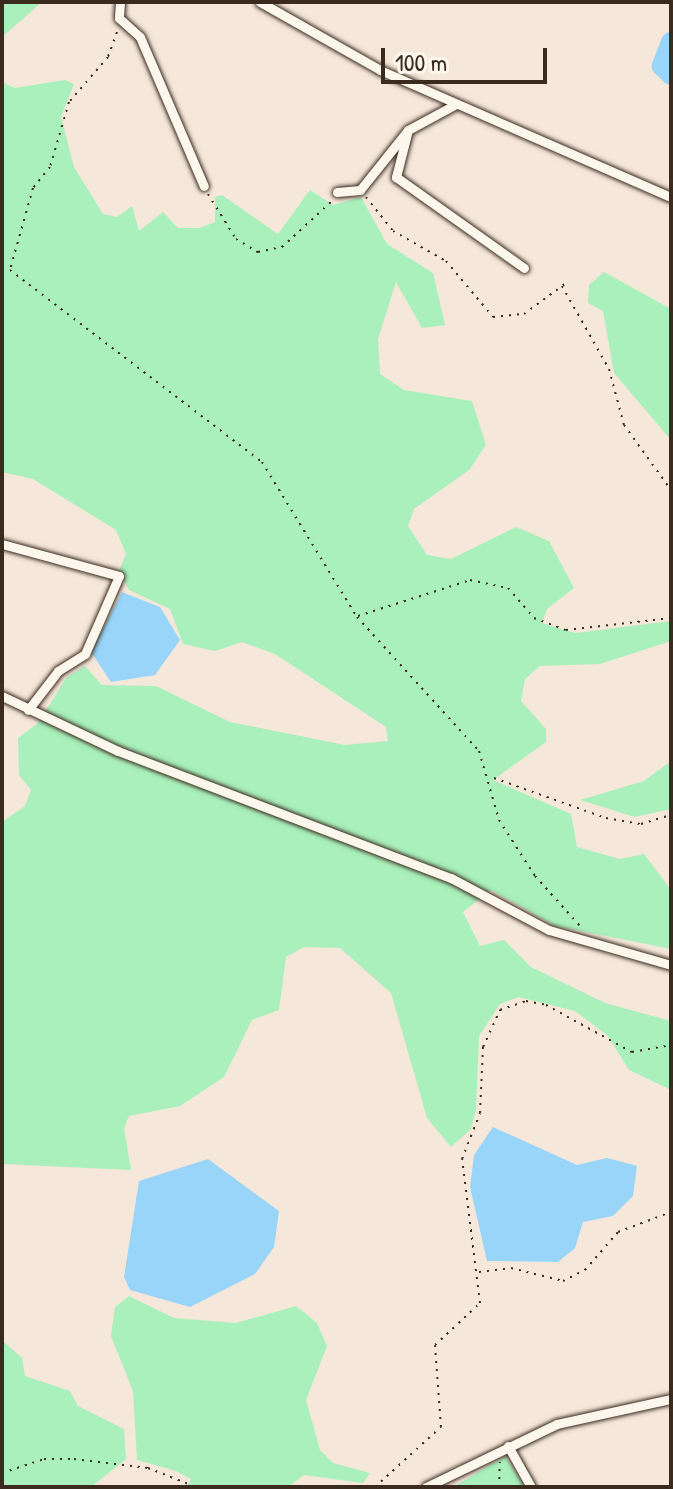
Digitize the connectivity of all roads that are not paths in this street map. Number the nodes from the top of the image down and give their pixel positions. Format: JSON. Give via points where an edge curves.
{"nodes":[{"id":1,"x":120,"y":2,"type":"edge"},
{"id":2,"x":260,"y":2,"type":"edge"},
{"id":3,"x":456,"y":104,"type":"junction"},
{"id":4,"x":408,"y":130,"type":"junction"},
{"id":5,"x":204,"y":186,"type":"road end"},
{"id":6,"x":337,"y":192,"type":"road end"},
{"id":7,"x":671,"y":197,"type":"edge"},
{"id":8,"x":524,"y":268,"type":"dead end"},
{"id":9,"x":2,"y":544,"type":"edge"},
{"id":10,"x":2,"y":696,"type":"edge"},
{"id":11,"x":28,"y":710,"type":"junction"},
{"id":12,"x":671,"y":965,"type":"edge"},
{"id":13,"x":671,"y":1399,"type":"edge"},
{"id":14,"x":505,"y":1447,"type":"junction"},
{"id":15,"x":426,"y":1487,"type":"edge"},
{"id":16,"x":531,"y":1487,"type":"edge"}],
"edges":[{"from":1,"to":5,"type":"street","via":[[122,22],[140,37]]},
{"from":2,"to":3,"type":"street","via":[[303,32]]},
{"from":3,"to":4,"type":"street"},
{"from":3,"to":7,"type":"street"},
{"from":4,"to":6,"type":"street","via":[[360,190]]},
{"from":4,"to":8,"type":"street","via":[[396,177]]},
{"from":9,"to":11,"type":"street","via":[[119,576],[85,654],[58,671]]},
{"from":10,"to":11,"type":"street"},
{"from":11,"to":12,"type":"street","via":[[451,878],[592,945]]},
{"from":13,"to":14,"type":"street","via":[[557,1424]]},
{"from":14,"to":15,"type":"street"},
{"from":14,"to":16,"type":"street"}]}
